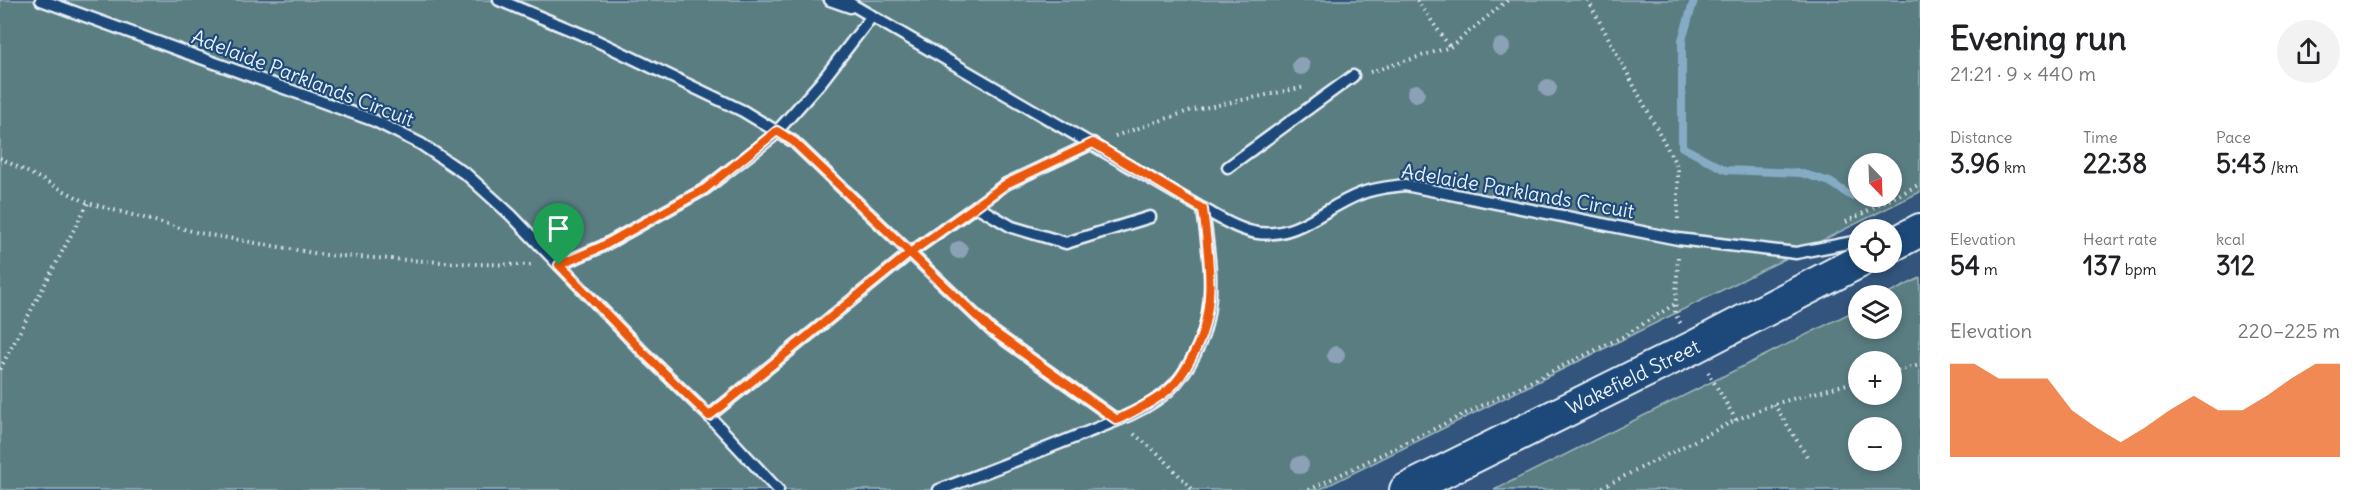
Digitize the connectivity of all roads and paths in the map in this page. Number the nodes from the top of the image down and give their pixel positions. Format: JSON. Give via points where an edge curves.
{"nodes":[{"id":1,"x":41,"y":0,"type":"edge"},
{"id":2,"x":499,"y":0,"type":"edge"},
{"id":3,"x":830,"y":0,"type":"edge"},
{"id":4,"x":844,"y":0,"type":"edge"},
{"id":5,"x":1417,"y":0,"type":"edge"},
{"id":6,"x":1508,"y":0,"type":"edge"},
{"id":7,"x":1588,"y":0,"type":"edge"},
{"id":8,"x":872,"y":16,"type":"junction"},
{"id":9,"x":1450,"y":47,"type":"junction"},
{"id":10,"x":1353,"y":76,"type":"joint"},
{"id":11,"x":1306,"y":86,"type":"dead end"},
{"id":12,"x":777,"y":131,"type":"junction"},
{"id":13,"x":1093,"y":143,"type":"junction"},
{"id":14,"x":0,"y":158,"type":"edge"},
{"id":15,"x":1228,"y":167,"type":"dead end"},
{"id":16,"x":1920,"y":184,"type":"edge"},
{"id":17,"x":88,"y":204,"type":"junction"},
{"id":18,"x":976,"y":206,"type":"junction"},
{"id":19,"x":1203,"y":209,"type":"junction"},
{"id":20,"x":1150,"y":217,"type":"dead end"},
{"id":21,"x":1846,"y":223,"type":"dead end"},
{"id":22,"x":1920,"y":230,"type":"edge"},
{"id":23,"x":1902,"y":233,"type":"edge"},
{"id":24,"x":1678,"y":238,"type":"junction"},
{"id":25,"x":1902,"y":240,"type":"edge"},
{"id":26,"x":1848,"y":244,"type":"edge"},
{"id":27,"x":910,"y":253,"type":"junction"},
{"id":28,"x":559,"y":265,"type":"junction"},
{"id":29,"x":1848,"y":267,"type":"edge"},
{"id":30,"x":1676,"y":304,"type":"junction"},
{"id":31,"x":1675,"y":314,"type":"dead end"},
{"id":32,"x":1920,"y":365,"type":"edge"},
{"id":33,"x":0,"y":369,"type":"edge"},
{"id":34,"x":1902,"y":370,"type":"edge"},
{"id":35,"x":1715,"y":383,"type":"dead end"},
{"id":36,"x":1848,"y":384,"type":"edge"},
{"id":37,"x":1774,"y":404,"type":"junction"},
{"id":38,"x":709,"y":416,"type":"junction"},
{"id":39,"x":1117,"y":420,"type":"junction"},
{"id":40,"x":1736,"y":420,"type":"junction"},
{"id":41,"x":1808,"y":458,"type":"dead end"},
{"id":42,"x":778,"y":490,"type":"edge"},
{"id":43,"x":939,"y":490,"type":"edge"},
{"id":44,"x":1193,"y":490,"type":"edge"},
{"id":45,"x":1309,"y":490,"type":"edge"},
{"id":46,"x":1406,"y":490,"type":"edge"},
{"id":47,"x":1597,"y":490,"type":"edge"}],
"edges":[{"from":1,"to":28,"type":"lane","name":"Adelaide Parklands Circuit","via":[[375,122],[421,144],[467,176]]},
{"from":2,"to":12,"type":"lane","via":[[593,39]]},
{"from":3,"to":8,"type":"lane"},
{"from":4,"to":8,"type":"lane","name":"Adelaide Parklands Circuit"},
{"from":5,"to":9,"type":"path"},
{"from":6,"to":9,"type":"path"},
{"from":7,"to":24,"type":"path","via":[[1678,168]]},
{"from":8,"to":12,"type":"lane"},
{"from":8,"to":13,"type":"lane","name":"Adelaide Parklands Circuit"},
{"from":9,"to":10,"type":"path"},
{"from":10,"to":15,"type":"lane"},
{"from":11,"to":13,"type":"path","via":[[1189,111]]},
{"from":12,"to":27,"type":"lane","via":[[794,142]]},
{"from":12,"to":28,"type":"lane","via":[[705,189],[601,247]]},
{"from":13,"to":18,"type":"lane","via":[[1006,184]]},
{"from":13,"to":19,"type":"lane","name":"Adelaide Parklands Circuit"},
{"from":14,"to":17,"type":"path"},
{"from":16,"to":21,"type":"path"},
{"from":17,"to":28,"type":"path","via":[[199,233],[325,255]]},
{"from":17,"to":33,"type":"path"},
{"from":18,"to":20,"type":"lane","via":[[1012,227],[1066,243]]},
{"from":18,"to":27,"type":"lane"},
{"from":19,"to":24,"type":"lane","name":"Adelaide Parklands Circuit","via":[[1238,227],[1258,233],[1279,232],[1310,222],[1358,194],[1405,185]]},
{"from":19,"to":39,"type":"lane","via":[[1210,296],[1199,345],[1169,389]]},
{"from":22,"to":23,"type":"lane"},
{"from":22,"to":25,"type":"main road"},
{"from":24,"to":26,"type":"lane","name":"Adelaide Parklands Circuit","via":[[1796,253]]},
{"from":24,"to":30,"type":"path"},
{"from":27,"to":38,"type":"lane"},
{"from":27,"to":39,"type":"lane","via":[[991,330]]},
{"from":28,"to":38,"type":"lane","name":"Adelaide Parklands Circuit"},
{"from":29,"to":46,"type":"main road","name":"Wakefield Street"},
{"from":30,"to":31,"type":"path"},
{"from":30,"to":45,"type":"path","via":[[1622,337]]},
{"from":32,"to":34,"type":"path"},
{"from":35,"to":40,"type":"path"},
{"from":36,"to":37,"type":"path"},
{"from":37,"to":40,"type":"path"},
{"from":37,"to":41,"type":"path"},
{"from":38,"to":42,"type":"lane","name":"Adelaide Parklands Circuit"},
{"from":39,"to":43,"type":"lane"},
{"from":39,"to":44,"type":"path","via":[[1160,455]]},
{"from":40,"to":47,"type":"path"}]}
